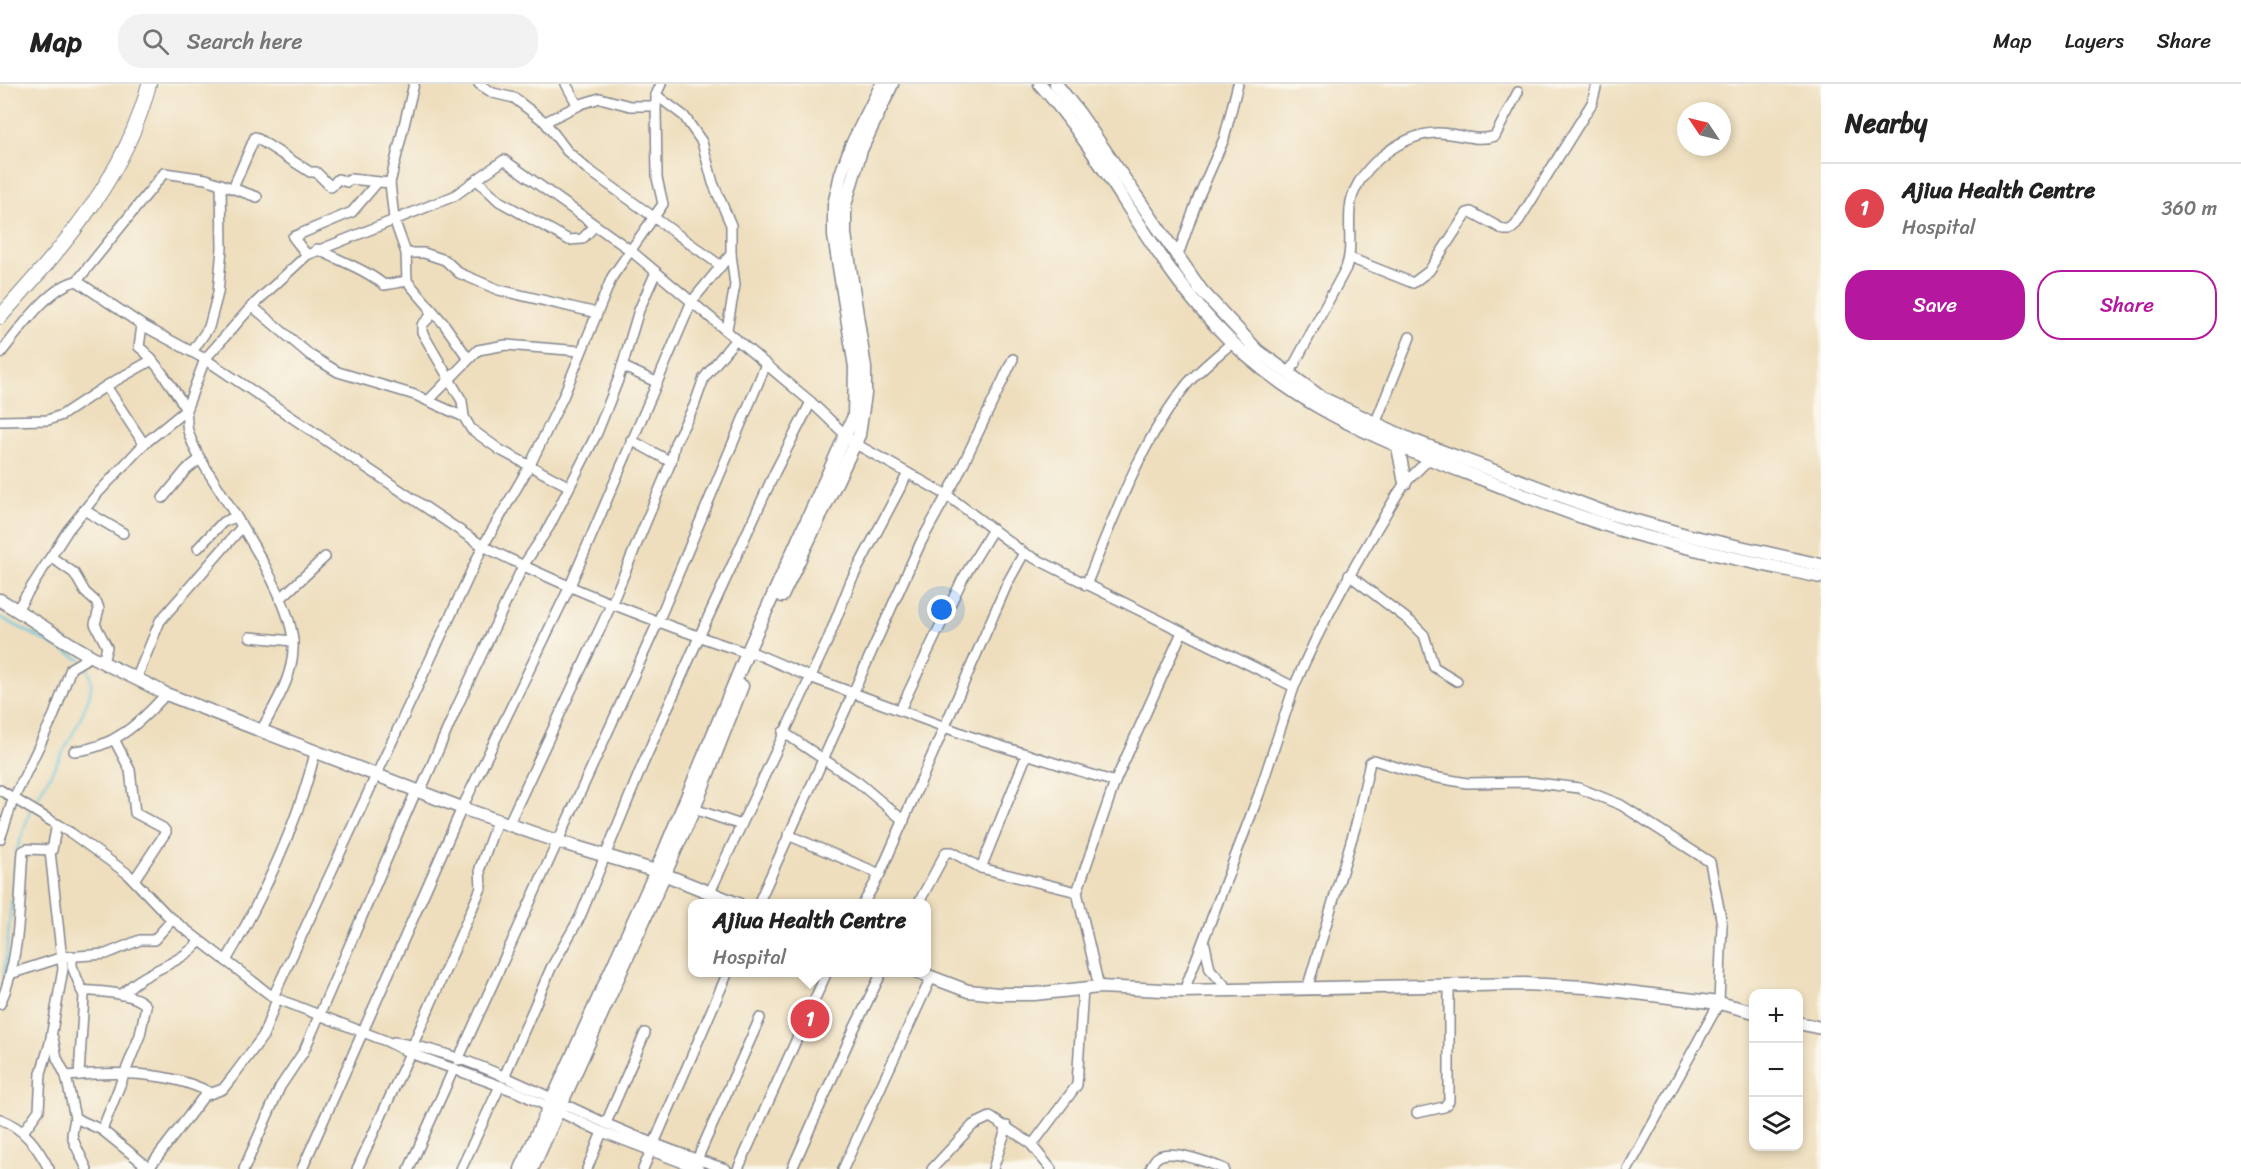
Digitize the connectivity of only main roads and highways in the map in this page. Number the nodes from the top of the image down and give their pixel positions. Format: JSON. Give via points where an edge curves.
{"nodes":[{"id":1,"x":149,"y":84,"type":"edge"},
{"id":2,"x":882,"y":84,"type":"edge"},
{"id":3,"x":892,"y":84,"type":"edge"},
{"id":4,"x":1040,"y":84,"type":"edge"},
{"id":5,"x":1056,"y":84,"type":"edge"},
{"id":6,"x":0,"y":317,"type":"edge"},
{"id":7,"x":1398,"y":447,"type":"junction"},
{"id":8,"x":1405,"y":483,"type":"road end"},
{"id":9,"x":1821,"y":565,"type":"edge"},
{"id":10,"x":1821,"y":577,"type":"edge"},
{"id":11,"x":0,"y":600,"type":"edge"},
{"id":12,"x":750,"y":653,"type":"junction"},
{"id":13,"x":660,"y":872,"type":"junction"},
{"id":14,"x":728,"y":899,"type":"edge"},
{"id":15,"x":929,"y":977,"type":"edge"},
{"id":16,"x":1749,"y":1011,"type":"edge"},
{"id":17,"x":1803,"y":1024,"type":"edge"},
{"id":18,"x":1821,"y":1028,"type":"edge"},
{"id":19,"x":555,"y":1105,"type":"junction"},
{"id":20,"x":521,"y":1169,"type":"edge"},
{"id":21,"x":532,"y":1169,"type":"edge"}],
"edges":[{"from":1,"to":6,"type":"highway","via":[[133,135],[94,207]]},
{"from":2,"to":12,"type":"main road","via":[[851,146],[834,205],[834,236],[856,384],[854,416]]},
{"from":3,"to":12,"type":"main road","via":[[861,150],[845,205],[844,234],[865,368],[859,435]]},
{"from":4,"to":7,"type":"main road","via":[[1079,134],[1189,295],[1233,342],[1315,407]]},
{"from":5,"to":9,"type":"main road","via":[[1201,290],[1258,351],[1322,398],[1374,424],[1604,512]]},
{"from":7,"to":8,"type":"main road"},
{"from":7,"to":10,"type":"main road","via":[[1628,532]]},
{"from":11,"to":13,"type":"main road","via":[[88,658],[137,677],[166,694],[502,823]]},
{"from":12,"to":13,"type":"main road"},
{"from":12,"to":13,"type":"main road","via":[[694,809]]},
{"from":13,"to":14,"type":"main road"},
{"from":13,"to":19,"type":"main road"},
{"from":15,"to":16,"type":"main road","via":[[968,991],[998,994],[1099,987],[1184,991],[1575,986],[1719,1003]]},
{"from":17,"to":18,"type":"main road"},
{"from":19,"to":20,"type":"main road"},
{"from":19,"to":21,"type":"main road"}]}
